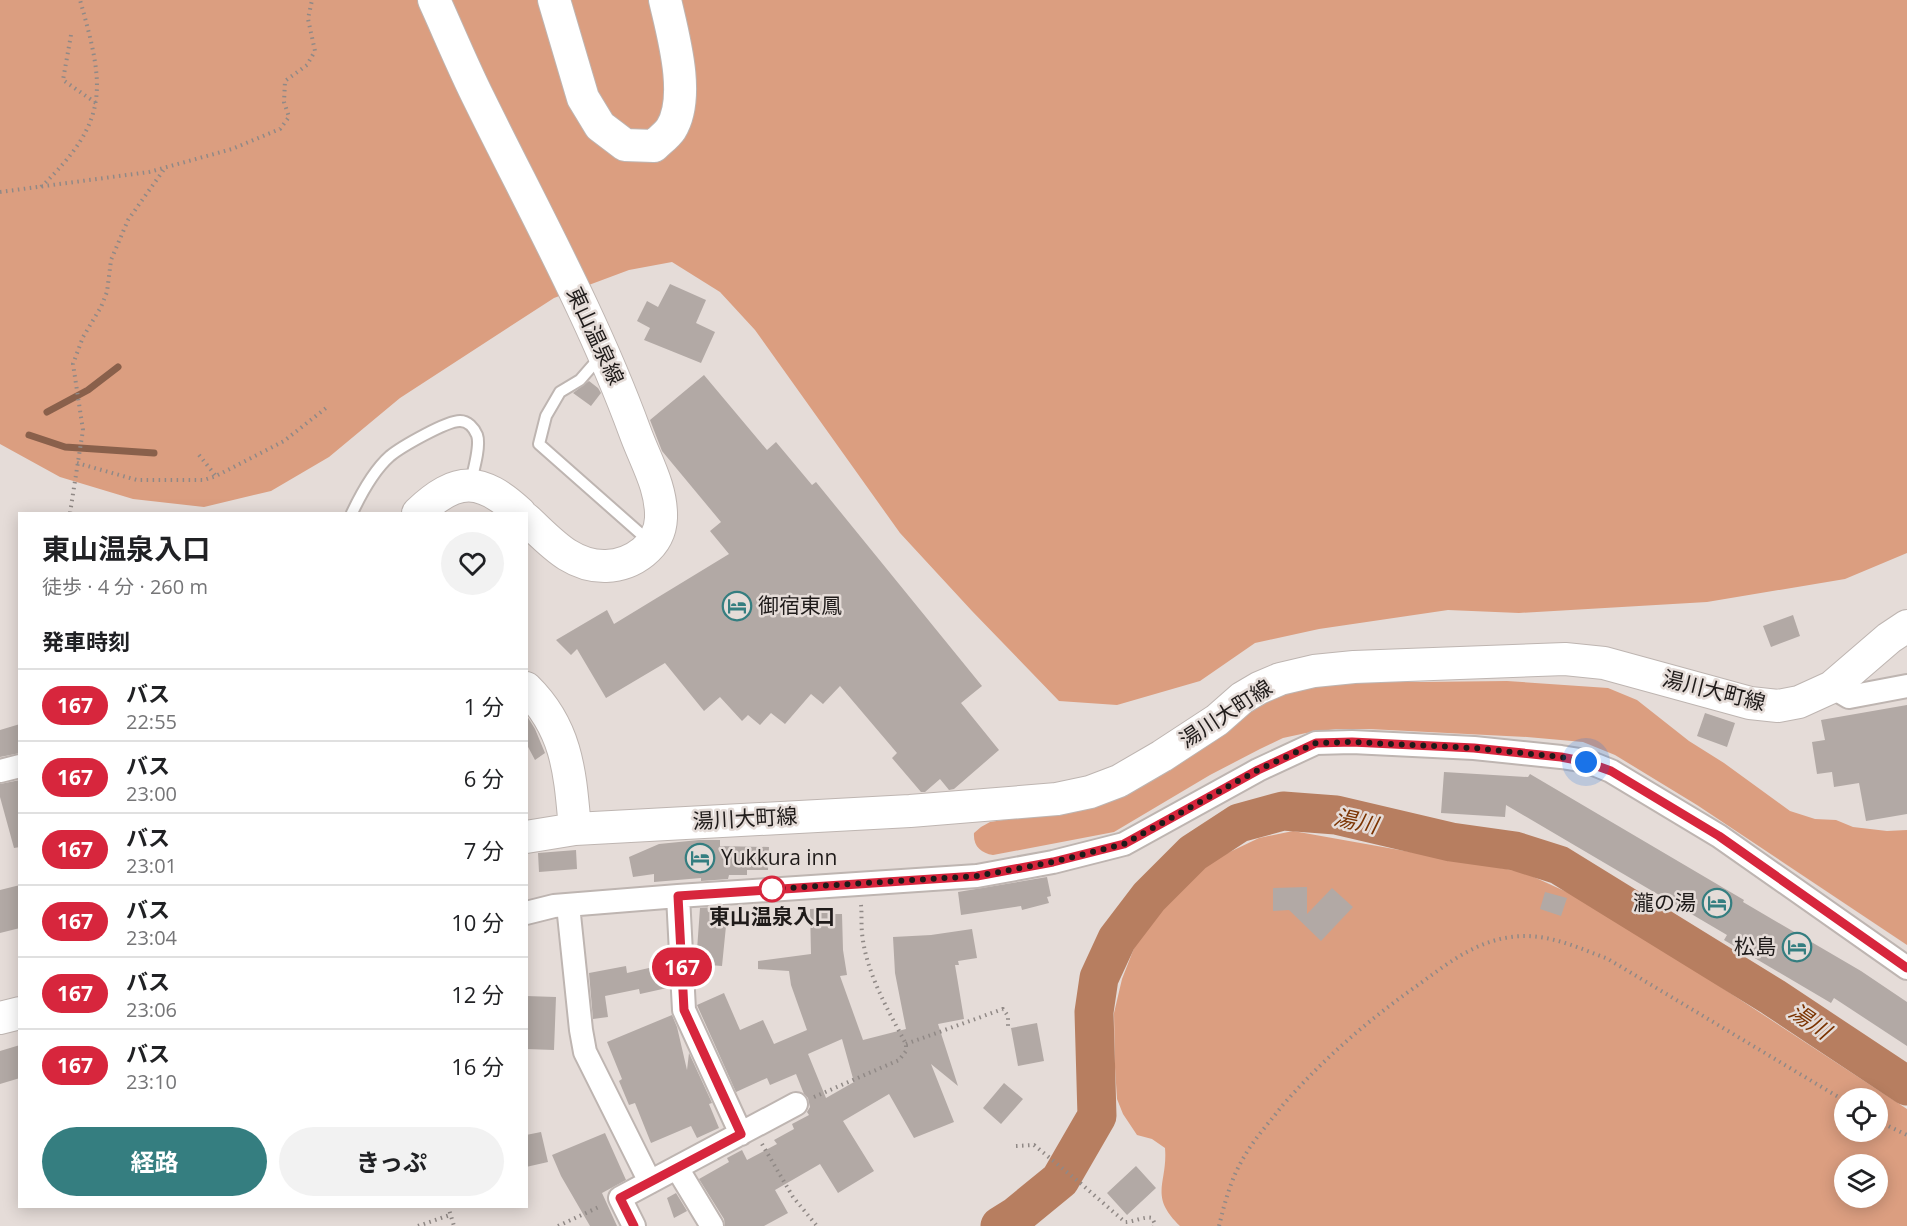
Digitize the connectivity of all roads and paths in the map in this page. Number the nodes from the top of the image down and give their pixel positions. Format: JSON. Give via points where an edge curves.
{"nodes":[{"id":1,"x":80,"y":0,"type":"edge"},
{"id":2,"x":312,"y":0,"type":"edge"},
{"id":3,"x":434,"y":0,"type":"edge"},
{"id":4,"x":554,"y":0,"type":"edge"},
{"id":5,"x":665,"y":0,"type":"edge"},
{"id":6,"x":70,"y":35,"type":"dead end"},
{"id":7,"x":96,"y":103,"type":"junction"},
{"id":8,"x":165,"y":168,"type":"junction"},
{"id":9,"x":41,"y":188,"type":"junction"},
{"id":10,"x":0,"y":192,"type":"edge"},
{"id":11,"x":603,"y":354,"type":"junction"},
{"id":12,"x":326,"y":408,"type":"dead end"},
{"id":13,"x":198,"y":455,"type":"dead end"},
{"id":14,"x":77,"y":463,"type":"junction"},
{"id":15,"x":216,"y":476,"type":"junction"},
{"id":16,"x":470,"y":485,"type":"junction"},
{"id":17,"x":70,"y":512,"type":"edge"},
{"id":18,"x":352,"y":512,"type":"edge"},
{"id":19,"x":419,"y":512,"type":"edge"},
{"id":20,"x":519,"y":512,"type":"edge"},
{"id":21,"x":528,"y":521,"type":"edge"},
{"id":22,"x":652,"y":544,"type":"junction"},
{"id":23,"x":1907,"y":626,"type":"edge"},
{"id":24,"x":1907,"y":686,"type":"edge"},
{"id":25,"x":1832,"y":687,"type":"junction"},
{"id":26,"x":528,"y":690,"type":"edge"},
{"id":27,"x":18,"y":766,"type":"edge"},
{"id":28,"x":0,"y":771,"type":"edge"},
{"id":29,"x":575,"y":829,"type":"junction"},
{"id":30,"x":528,"y":837,"type":"edge"},
{"id":31,"x":861,"y":883,"type":"junction"},
{"id":32,"x":678,"y":896,"type":"junction"},
{"id":33,"x":568,"y":905,"type":"junction"},
{"id":34,"x":528,"y":912,"type":"edge"},
{"id":35,"x":1907,"y":968,"type":"edge"},
{"id":36,"x":18,"y":1014,"type":"edge"},
{"id":37,"x":0,"y":1018,"type":"edge"},
{"id":38,"x":1008,"y":1030,"type":"dead end"},
{"id":39,"x":906,"y":1044,"type":"junction"},
{"id":40,"x":1834,"y":1094,"type":"edge"},
{"id":41,"x":796,"y":1104,"type":"joint"},
{"id":42,"x":1888,"y":1126,"type":"edge"},
{"id":43,"x":747,"y":1130,"type":"junction"},
{"id":44,"x":1907,"y":1135,"type":"edge"},
{"id":45,"x":1016,"y":1146,"type":"dead end"},
{"id":46,"x":677,"y":1168,"type":"junction"},
{"id":47,"x":650,"y":1182,"type":"junction"},
{"id":48,"x":620,"y":1198,"type":"junction"},
{"id":49,"x":448,"y":1208,"type":"edge"},
{"id":50,"x":450,"y":1215,"type":"junction"},
{"id":51,"x":418,"y":1226,"type":"edge"},
{"id":52,"x":454,"y":1226,"type":"edge"},
{"id":53,"x":558,"y":1226,"type":"edge"},
{"id":54,"x":634,"y":1226,"type":"edge"},
{"id":55,"x":712,"y":1226,"type":"edge"},
{"id":56,"x":817,"y":1226,"type":"edge"},
{"id":57,"x":1154,"y":1226,"type":"edge"},
{"id":58,"x":1220,"y":1226,"type":"edge"}],
"edges":[{"from":1,"to":7,"type":"path","via":[[97,73]]},
{"from":2,"to":8,"type":"path","via":[[308,18],[315,51],[307,65],[285,81],[284,102],[289,117],[280,129],[216,155]]},
{"from":3,"to":11,"type":"main road","name":"東山温泉線"},
{"from":4,"to":5,"type":"main road","via":[[583,98],[600,126],[626,144],[654,146],[671,129],[679,104],[681,76]]},
{"from":6,"to":7,"type":"path","via":[[63,80]]},
{"from":7,"to":9,"type":"path","via":[[88,130]]},
{"from":8,"to":9,"type":"path"},
{"from":8,"to":14,"type":"path","via":[[128,220],[111,260],[104,300],[73,364],[83,430]]},
{"from":9,"to":10,"type":"path"},
{"from":11,"to":22,"type":"main road","name":"東山温泉線","via":[[655,479],[661,520],[658,537]]},
{"from":11,"to":22,"type":"lane","via":[[580,380],[560,392],[546,416],[540,444]]},
{"from":12,"to":15,"type":"path","via":[[284,441]]},
{"from":13,"to":15,"type":"path"},
{"from":14,"to":15,"type":"path","via":[[137,480],[204,480]]},
{"from":14,"to":17,"type":"path"},
{"from":16,"to":18,"type":"lane","via":[[477,436],[470,424],[447,423],[390,456],[364,489]]},
{"from":16,"to":19,"type":"main road","via":[[437,496]]},
{"from":16,"to":20,"type":"main road","via":[[493,491]]},
{"from":21,"to":22,"type":"main road","via":[[577,561],[604,566],[624,564]]},
{"from":23,"to":25,"type":"main road","name":"湯川大町線"},
{"from":24,"to":25,"type":"street","via":[[1849,697]]},
{"from":25,"to":29,"type":"main road","name":"湯川大町線","via":[[1799,702],[1778,706],[1750,703],[1604,663],[1564,659],[1314,671],[1259,688],[1162,756],[1119,781],[1090,792],[1057,799],[909,811]]},
{"from":26,"to":29,"type":"main road","via":[[556,726],[569,769]]},
{"from":27,"to":28,"type":"street"},
{"from":29,"to":30,"type":"main road","name":"湯川大町線"},
{"from":31,"to":32,"type":"street"},
{"from":31,"to":35,"type":"street","via":[[977,876],[1124,844],[1258,770],[1316,743],[1474,748],[1561,757],[1611,771],[1719,836]]},
{"from":31,"to":39,"type":"path","via":[[862,934],[868,960]]},
{"from":32,"to":33,"type":"street"},
{"from":32,"to":43,"type":"street","via":[[684,1010]]},
{"from":33,"to":34,"type":"street"},
{"from":33,"to":47,"type":"street","via":[[585,1052]]},
{"from":36,"to":37,"type":"main road"},
{"from":38,"to":39,"type":"path","via":[[1008,1016],[1003,1009]]},
{"from":39,"to":41,"type":"path","via":[[899,1060]]},
{"from":40,"to":58,"type":"path","via":[[1608,959],[1565,942],[1534,937],[1493,940],[1463,953],[1405,994],[1349,1038],[1303,1083],[1244,1156]]},
{"from":41,"to":43,"type":"street"},
{"from":42,"to":44,"type":"path"},
{"from":43,"to":46,"type":"street"},
{"from":43,"to":56,"type":"path"},
{"from":45,"to":57,"type":"path","via":[[1034,1145],[1125,1222],[1147,1217],[1152,1218]]},
{"from":46,"to":47,"type":"street"},
{"from":46,"to":55,"type":"street"},
{"from":47,"to":48,"type":"street"},
{"from":48,"to":53,"type":"path"},
{"from":48,"to":54,"type":"street"},
{"from":49,"to":50,"type":"path"},
{"from":50,"to":51,"type":"path"},
{"from":50,"to":52,"type":"path"}]}
